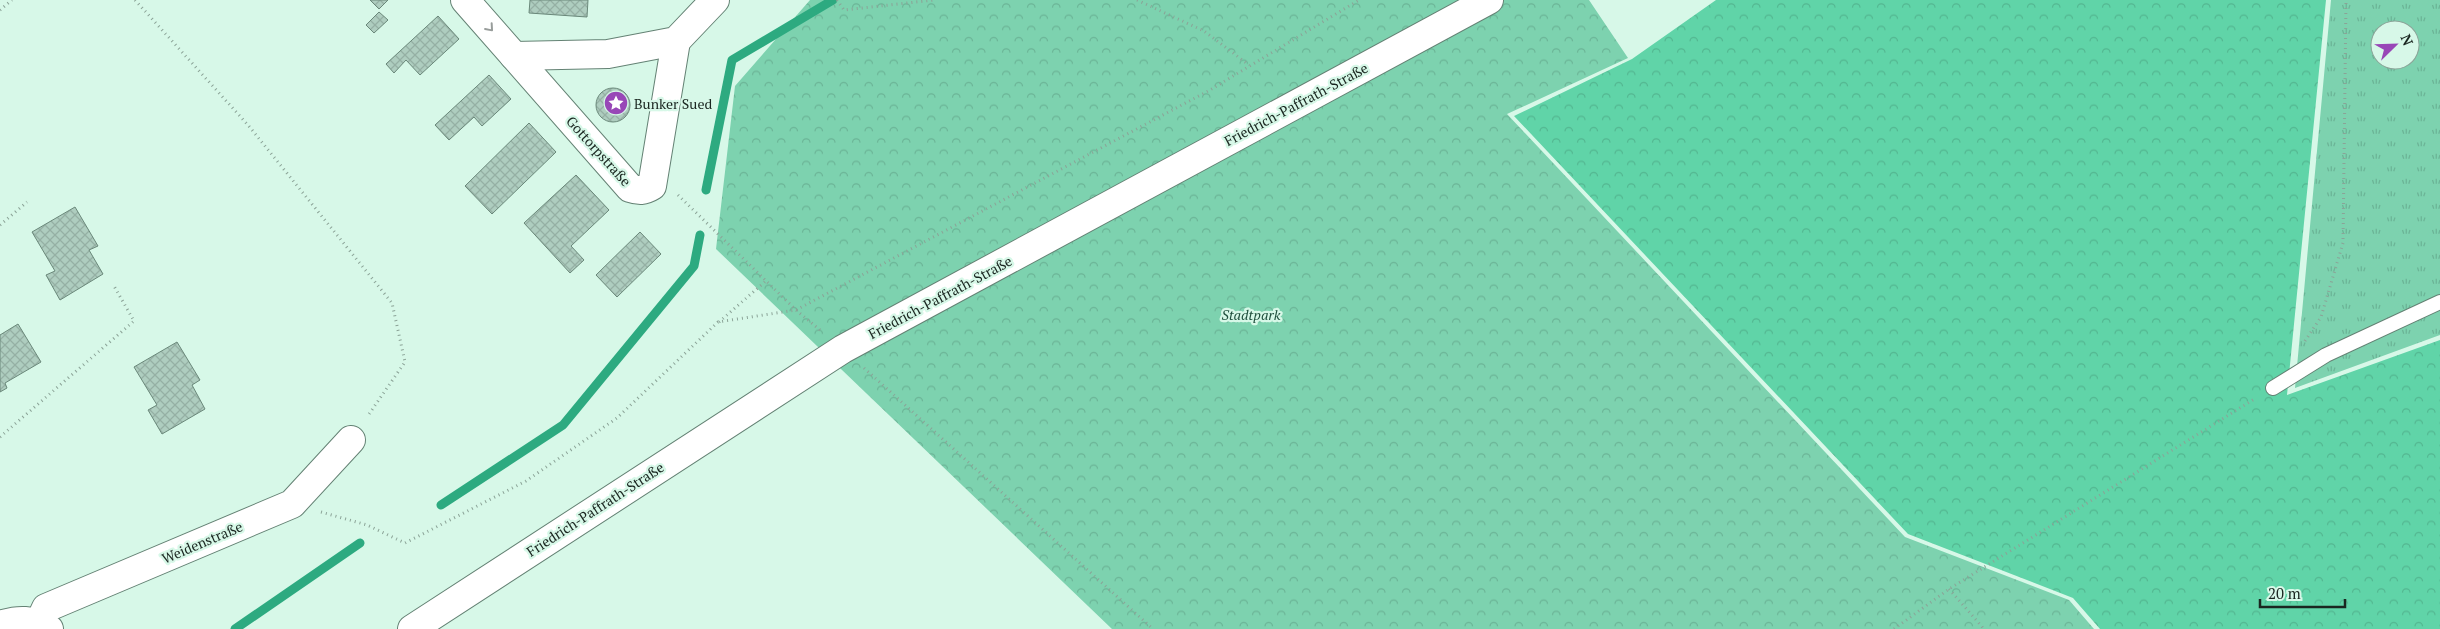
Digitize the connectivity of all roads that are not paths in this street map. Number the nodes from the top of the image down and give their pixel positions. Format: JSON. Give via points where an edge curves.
{"nodes":[{"id":1,"x":465,"y":0,"type":"edge"},
{"id":2,"x":715,"y":0,"type":"edge"},
{"id":3,"x":1489,"y":0,"type":"edge"},
{"id":4,"x":676,"y":40,"type":"junction"},
{"id":5,"x":514,"y":56,"type":"junction"},
{"id":6,"x":2440,"y":302,"type":"edge"},
{"id":7,"x":2273,"y":388,"type":"road end"},
{"id":8,"x":351,"y":440,"type":"road end"},
{"id":9,"x":0,"y":625,"type":"edge"},
{"id":10,"x":44,"y":626,"type":"edge"},
{"id":11,"x":412,"y":629,"type":"edge"}],
"edges":[{"from":1,"to":5,"type":"main road","name":"Gottorpstraße","one_way":true},
{"from":2,"to":4,"type":"main road"},
{"from":3,"to":11,"type":"main road","name":"Friedrich-Paffrath-Straße","via":[[843,349]]},
{"from":4,"to":5,"type":"main road","via":[[608,54]]},
{"from":4,"to":5,"type":"main road","name":"Gottorpstraße","via":[[656,171],[652,186],[645,191],[630,188]]},
{"from":6,"to":7,"type":"lane","via":[[2326,355]]},
{"from":8,"to":10,"type":"main road","name":"Weidenstraße","via":[[292,504],[46,608]]},
{"from":9,"to":10,"type":"main road","via":[[14,621]]}]}
